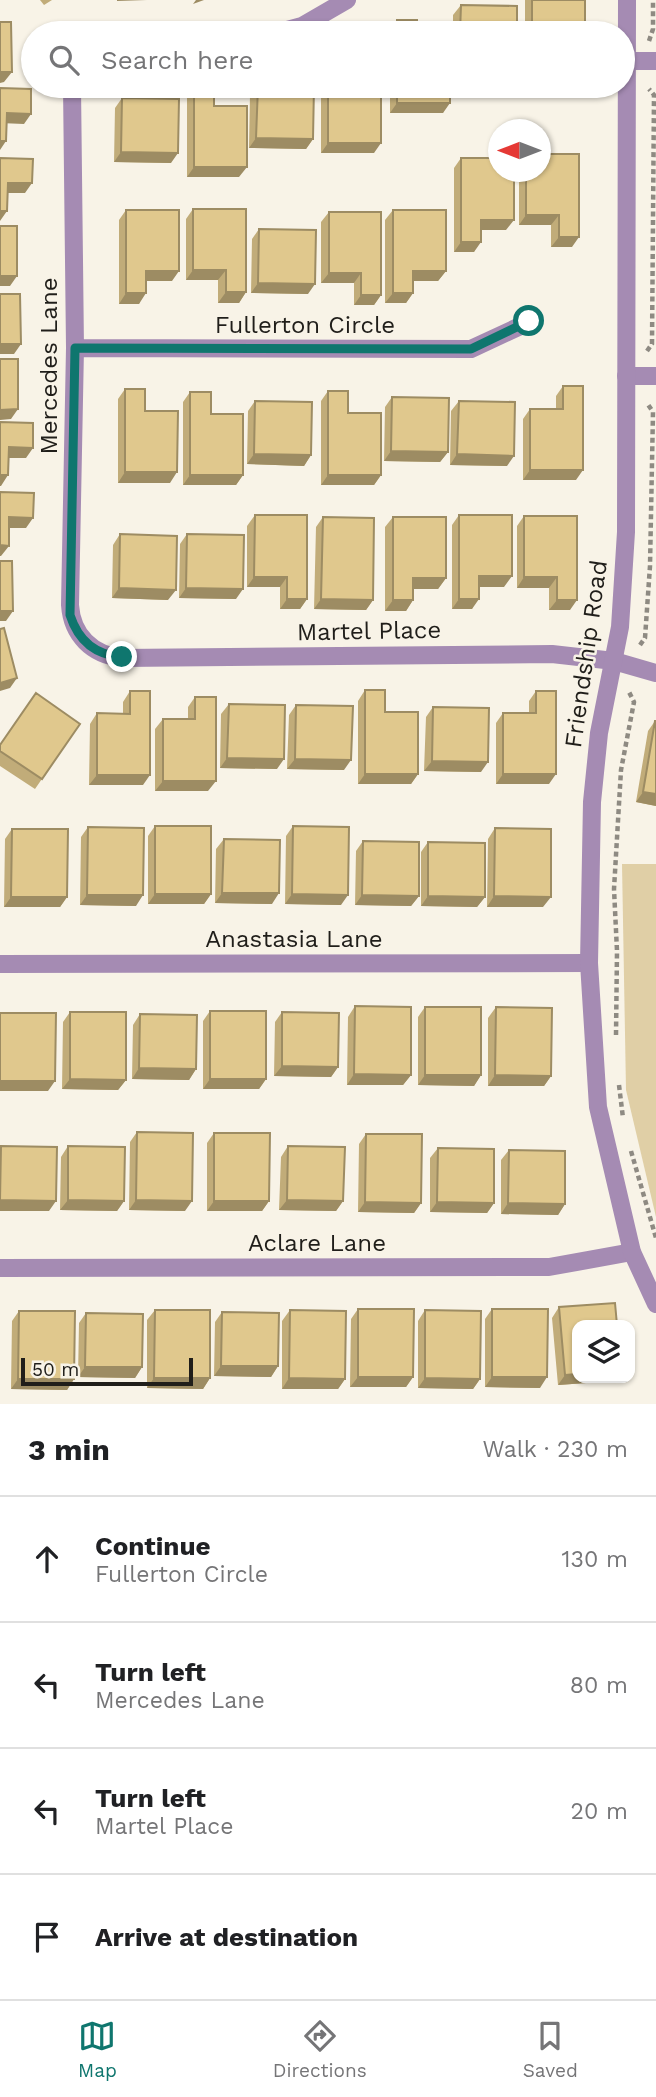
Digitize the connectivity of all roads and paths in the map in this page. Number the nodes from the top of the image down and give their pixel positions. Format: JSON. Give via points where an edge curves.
{"nodes":[{"id":1,"x":347,"y":0,"type":"edge"},
{"id":2,"x":627,"y":0,"type":"edge"},
{"id":3,"x":653,"y":0,"type":"edge"},
{"id":4,"x":311,"y":21,"type":"edge"},
{"id":5,"x":627,"y":21,"type":"edge"},
{"id":6,"x":649,"y":41,"type":"dead end"},
{"id":7,"x":635,"y":61,"type":"edge"},
{"id":8,"x":656,"y":61,"type":"edge"},
{"id":9,"x":649,"y":89,"type":"dead end"},
{"id":10,"x":72,"y":98,"type":"edge"},
{"id":11,"x":627,"y":98,"type":"edge"},
{"id":12,"x":529,"y":321,"type":"dead end"},
{"id":13,"x":75,"y":348,"type":"junction"},
{"id":14,"x":646,"y":352,"type":"dead end"},
{"id":15,"x":626,"y":376,"type":"junction"},
{"id":16,"x":656,"y":376,"type":"edge"},
{"id":17,"x":647,"y":403,"type":"dead end"},
{"id":18,"x":85,"y":642,"type":"joint"},
{"id":19,"x":640,"y":645,"type":"dead end"},
{"id":20,"x":614,"y":661,"type":"junction"},
{"id":21,"x":656,"y":673,"type":"edge"},
{"id":22,"x":629,"y":692,"type":"dead end"},
{"id":23,"x":589,"y":963,"type":"junction"},
{"id":24,"x":0,"y":964,"type":"edge"},
{"id":25,"x":615,"y":1042,"type":"dead end"},
{"id":26,"x":618,"y":1081,"type":"dead end"},
{"id":27,"x":624,"y":1122,"type":"dead end"},
{"id":28,"x":629,"y":1145,"type":"dead end"},
{"id":29,"x":656,"y":1238,"type":"edge"},
{"id":30,"x":632,"y":1252,"type":"junction"},
{"id":31,"x":0,"y":1268,"type":"edge"},
{"id":32,"x":656,"y":1304,"type":"edge"}],
"edges":[{"from":1,"to":4,"type":"street"},
{"from":2,"to":5,"type":"street","name":"Friendship Road"},
{"from":3,"to":6,"type":"path"},
{"from":7,"to":8,"type":"street"},
{"from":9,"to":14,"type":"path","via":[[654,95],[653,330]]},
{"from":10,"to":13,"type":"street","name":"Mercedes Lane"},
{"from":11,"to":15,"type":"street","name":"Friendship Road"},
{"from":12,"to":13,"type":"street","name":"Fullerton Circle","via":[[471,349]]},
{"from":13,"to":18,"type":"street","name":"Mercedes Lane","via":[[70,605],[74,625]]},
{"from":15,"to":16,"type":"street"},
{"from":15,"to":20,"type":"street","name":"Friendship Road","via":[[626,532]]},
{"from":17,"to":19,"type":"path","via":[[653,412],[650,566],[645,638]]},
{"from":18,"to":20,"type":"street","name":"Martel Place","via":[[102,653],[122,657],[552,654]]},
{"from":20,"to":21,"type":"street","name":"Martel Place"},
{"from":20,"to":23,"type":"street","name":"Friendship Road","via":[[599,733],[592,802]]},
{"from":22,"to":25,"type":"path","via":[[634,702],[621,771],[613,905]]},
{"from":23,"to":24,"type":"street","name":"Anastasia Lane"},
{"from":23,"to":30,"type":"street","name":"Friendship Road","via":[[598,1107]]},
{"from":26,"to":27,"type":"path"},
{"from":28,"to":29,"type":"path"},
{"from":30,"to":31,"type":"street","name":"Aclare Lane","via":[[549,1267]]},
{"from":30,"to":32,"type":"street","name":"Friendship Road"}]}
